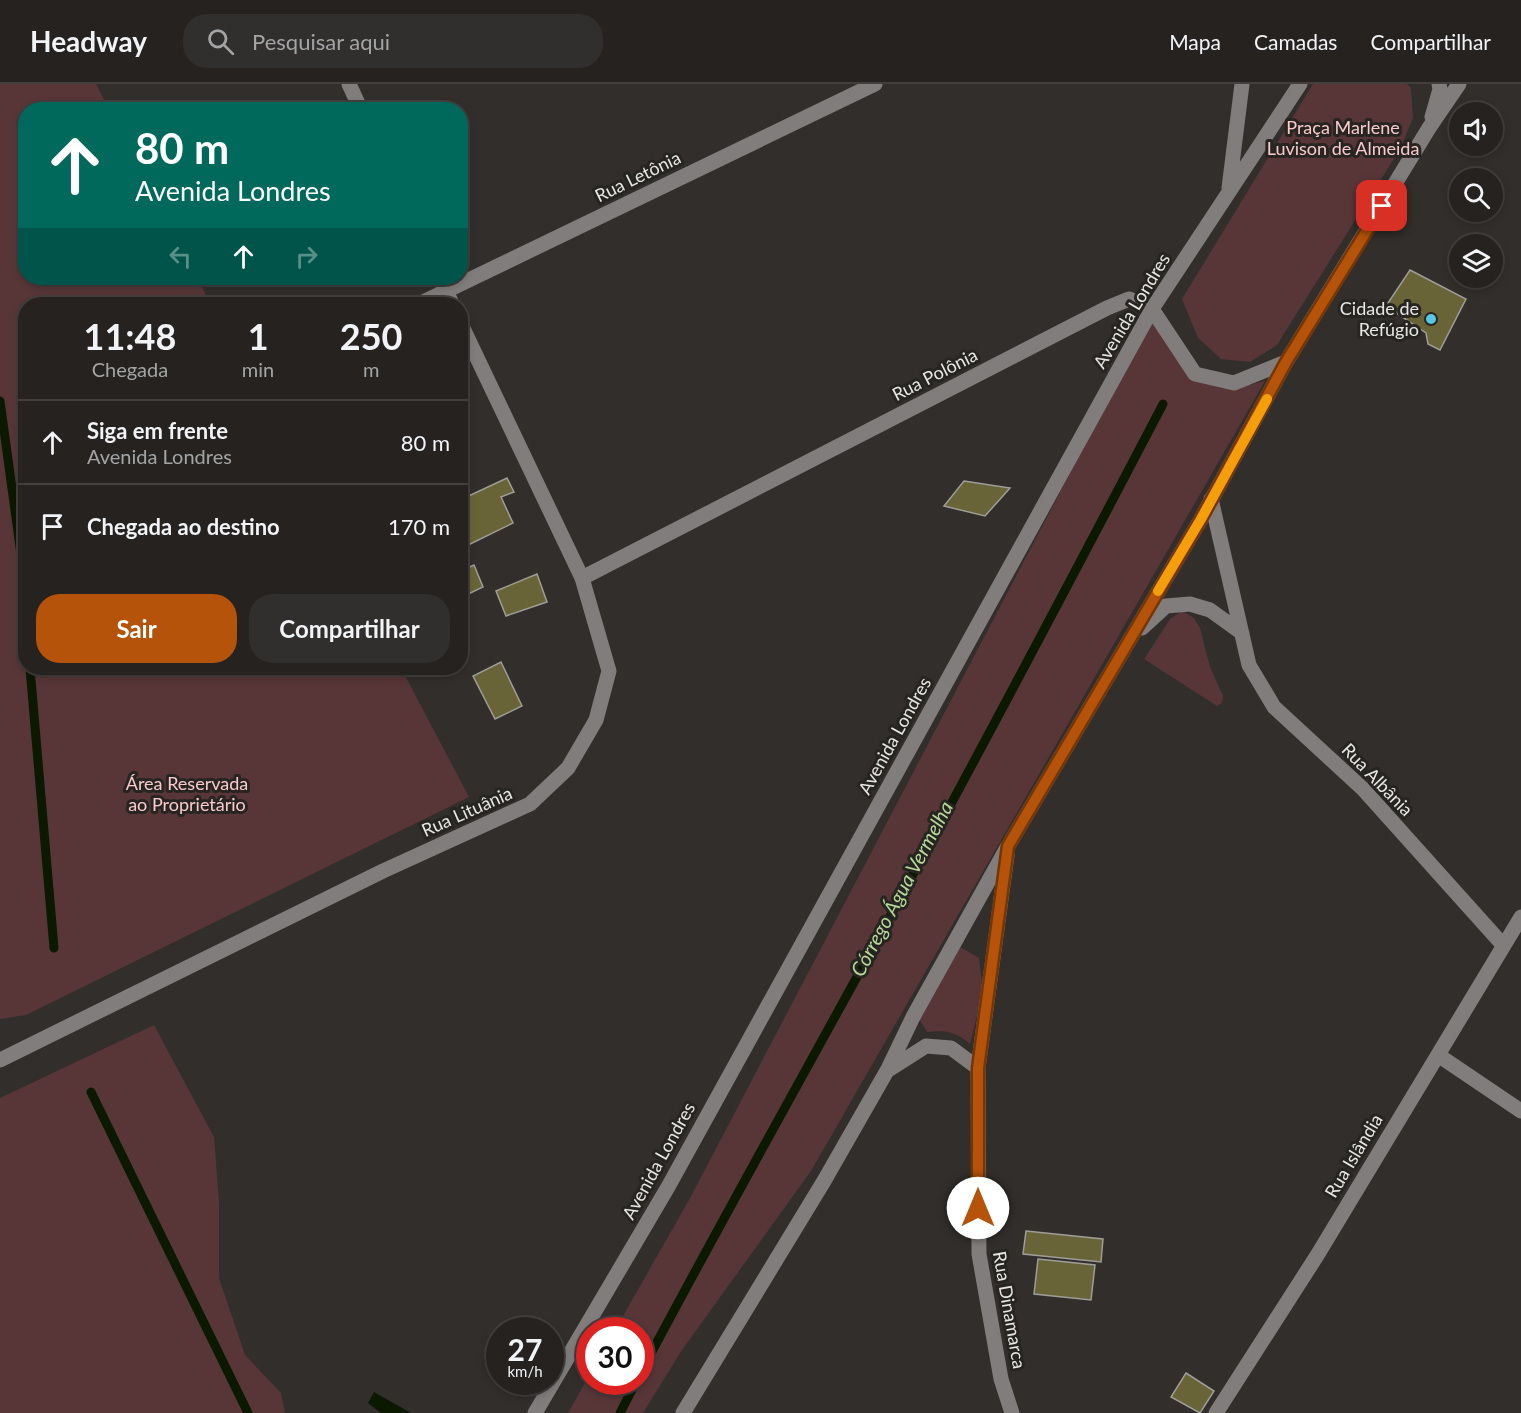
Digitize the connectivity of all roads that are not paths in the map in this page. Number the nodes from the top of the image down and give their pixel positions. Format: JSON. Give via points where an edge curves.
{"nodes":[{"id":1,"x":349,"y":84,"type":"edge"},
{"id":2,"x":875,"y":84,"type":"edge"},
{"id":3,"x":1242,"y":84,"type":"edge"},
{"id":4,"x":1300,"y":84,"type":"edge"},
{"id":5,"x":1439,"y":84,"type":"edge"},
{"id":6,"x":1459,"y":84,"type":"edge"},
{"id":7,"x":357,"y":102,"type":"edge"},
{"id":8,"x":1429,"y":129,"type":"junction"},
{"id":9,"x":1229,"y":193,"type":"junction"},
{"id":10,"x":468,"y":280,"type":"edge"},
{"id":11,"x":1152,"y":309,"type":"junction"},
{"id":12,"x":468,"y":339,"type":"edge"},
{"id":13,"x":1286,"y":362,"type":"junction"},
{"id":14,"x":1211,"y":500,"type":"junction"},
{"id":15,"x":582,"y":578,"type":"junction"},
{"id":16,"x":1242,"y":633,"type":"junction"},
{"id":17,"x":1131,"y":638,"type":"junction"},
{"id":18,"x":1008,"y":846,"type":"junction"},
{"id":19,"x":1521,"y":917,"type":"edge"},
{"id":20,"x":1503,"y":945,"type":"junction"},
{"id":21,"x":1438,"y":1055,"type":"junction"},
{"id":22,"x":0,"y":1060,"type":"edge"},
{"id":23,"x":978,"y":1068,"type":"junction"},
{"id":24,"x":888,"y":1069,"type":"junction"},
{"id":25,"x":1521,"y":1111,"type":"edge"},
{"id":26,"x":535,"y":1413,"type":"edge"},
{"id":27,"x":683,"y":1413,"type":"edge"},
{"id":28,"x":1012,"y":1413,"type":"edge"},
{"id":29,"x":1216,"y":1413,"type":"edge"}],
"edges":[{"from":1,"to":7,"type":"street"},
{"from":2,"to":10,"type":"street","name":"Rua Letônia"},
{"from":3,"to":9,"type":"street"},
{"from":4,"to":9,"type":"street","name":"Avenida Londres"},
{"from":5,"to":8,"type":"street"},
{"from":6,"to":8,"type":"street"},
{"from":8,"to":13,"type":"street"},
{"from":9,"to":11,"type":"street","name":"Avenida Londres"},
{"from":11,"to":13,"type":"street","via":[[1195,374],[1234,383]]},
{"from":11,"to":15,"type":"street","name":"Rua Polônia","via":[[1129,299],[1107,308]]},
{"from":11,"to":26,"type":"street","name":"Avenida Londres","via":[[668,1187]]},
{"from":12,"to":15,"type":"street","name":"Rua Lituânia"},
{"from":13,"to":14,"type":"street"},
{"from":14,"to":16,"type":"street","name":"Rua Albânia"},
{"from":14,"to":17,"type":"street"},
{"from":15,"to":22,"type":"street","name":"Rua Lituânia","via":[[609,671],[596,720],[568,768],[530,804],[383,871]]},
{"from":16,"to":17,"type":"street","via":[[1210,610],[1190,603],[1166,606]]},
{"from":16,"to":20,"type":"street","name":"Rua Albânia","via":[[1249,665],[1274,707],[1363,789]]},
{"from":17,"to":18,"type":"street"},
{"from":18,"to":23,"type":"street","name":"Rua Dinamarca"},
{"from":18,"to":24,"type":"street"},
{"from":19,"to":20,"type":"street","name":"Rua Islândia"},
{"from":20,"to":21,"type":"street","name":"Rua Islândia"},
{"from":21,"to":25,"type":"street"},
{"from":21,"to":29,"type":"street","name":"Rua Islândia"},
{"from":23,"to":24,"type":"street","via":[[951,1048],[926,1046]]},
{"from":23,"to":28,"type":"street","name":"Rua Dinamarca","via":[[979,1254],[1001,1380]]},
{"from":24,"to":27,"type":"street"}]}
